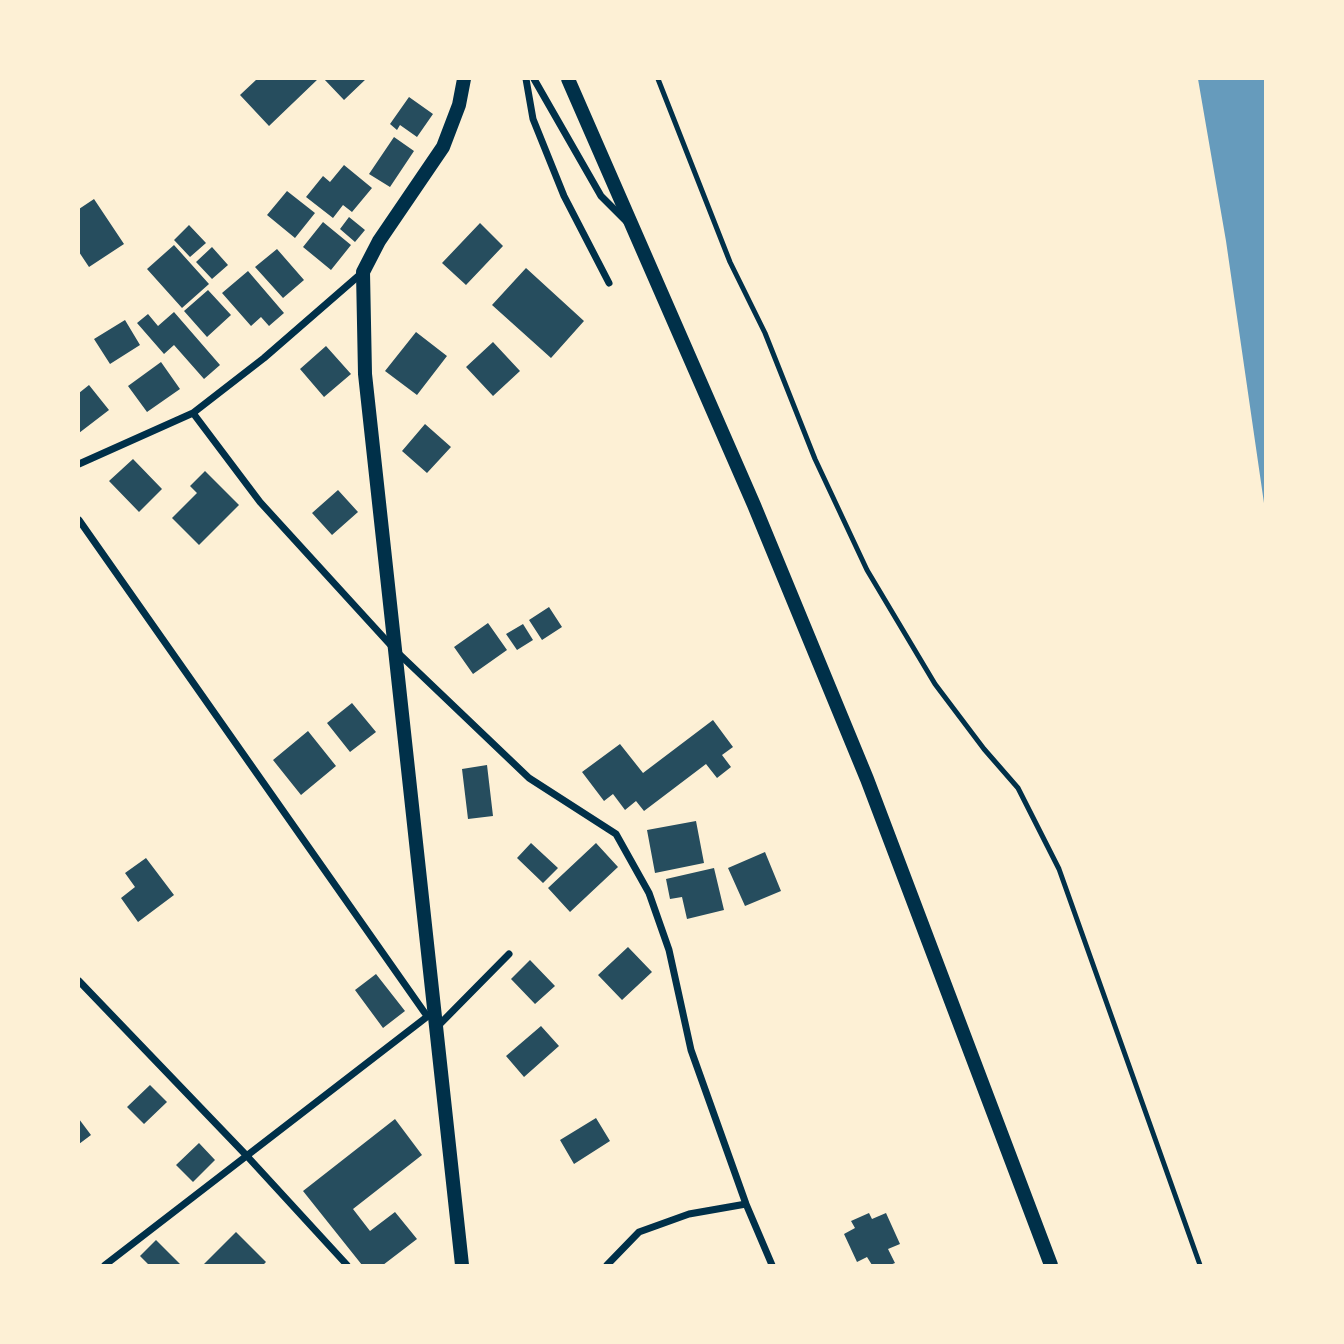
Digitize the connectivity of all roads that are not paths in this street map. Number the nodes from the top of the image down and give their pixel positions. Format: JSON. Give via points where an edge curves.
{"nodes":[{"id":1,"x":464,"y":79,"type":"edge"},
{"id":2,"x":526,"y":79,"type":"edge"},
{"id":3,"x":534,"y":79,"type":"edge"},
{"id":4,"x":568,"y":79,"type":"edge"},
{"id":5,"x":658,"y":79,"type":"edge"},
{"id":6,"x":634,"y":230,"type":"junction"},
{"id":7,"x":363,"y":272,"type":"junction"},
{"id":8,"x":609,"y":282,"type":"dead end"},
{"id":9,"x":193,"y":413,"type":"junction"},
{"id":10,"x":79,"y":464,"type":"edge"},
{"id":11,"x":79,"y":520,"type":"edge"},
{"id":12,"x":396,"y":651,"type":"junction"},
{"id":13,"x":509,"y":954,"type":"dead end"},
{"id":14,"x":79,"y":981,"type":"edge"},
{"id":15,"x":433,"y":1020,"type":"junction"},
{"id":16,"x":247,"y":1155,"type":"junction"},
{"id":17,"x":746,"y":1204,"type":"junction"},
{"id":18,"x":105,"y":1265,"type":"edge"},
{"id":19,"x":347,"y":1265,"type":"edge"},
{"id":20,"x":462,"y":1265,"type":"edge"},
{"id":21,"x":607,"y":1265,"type":"edge"},
{"id":22,"x":772,"y":1265,"type":"edge"},
{"id":23,"x":1051,"y":1265,"type":"edge"},
{"id":24,"x":1200,"y":1265,"type":"edge"}],
"edges":[{"from":1,"to":7,"type":"main road","via":[[443,146]]},
{"from":2,"to":8,"type":"street","via":[[533,119],[564,197]]},
{"from":3,"to":6,"type":"street","via":[[601,196]]},
{"from":4,"to":6,"type":"main road"},
{"from":5,"to":24,"type":"lane","via":[[730,262],[867,570],[935,684],[1018,789],[1059,869]]},
{"from":6,"to":23,"type":"main road","via":[[862,766]]},
{"from":7,"to":9,"type":"street"},
{"from":7,"to":12,"type":"main road","via":[[365,374]]},
{"from":9,"to":10,"type":"street"},
{"from":9,"to":12,"type":"street","via":[[260,502]]},
{"from":11,"to":15,"type":"street"},
{"from":12,"to":15,"type":"main road"},
{"from":12,"to":17,"type":"street","via":[[529,778],[616,834],[649,893],[669,950],[691,1050]]},
{"from":13,"to":15,"type":"street"},
{"from":14,"to":16,"type":"street"},
{"from":15,"to":16,"type":"street"},
{"from":15,"to":20,"type":"main road"},
{"from":16,"to":18,"type":"street"},
{"from":16,"to":19,"type":"street"},
{"from":17,"to":21,"type":"street","via":[[689,1214],[639,1232]]},
{"from":17,"to":22,"type":"street"}]}
